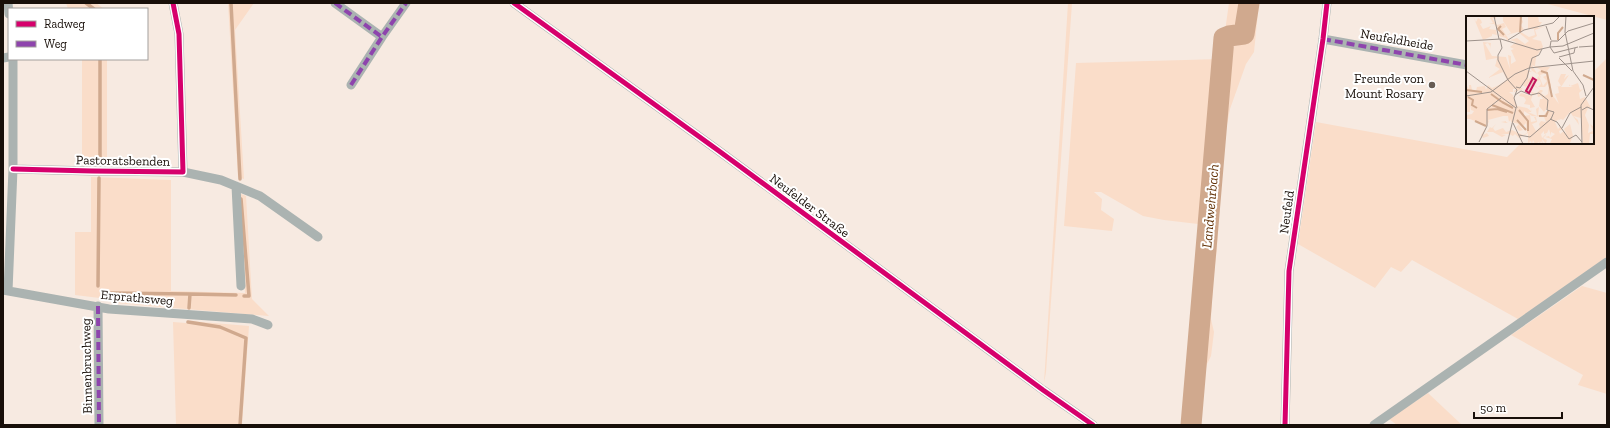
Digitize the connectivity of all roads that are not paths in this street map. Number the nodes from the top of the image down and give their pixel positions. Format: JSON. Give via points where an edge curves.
{"nodes":[{"id":1,"x":173,"y":3,"type":"edge"},
{"id":2,"x":335,"y":3,"type":"edge"},
{"id":3,"x":406,"y":3,"type":"edge"},
{"id":4,"x":514,"y":3,"type":"edge"},
{"id":5,"x":1327,"y":3,"type":"edge"},
{"id":6,"x":382,"y":37,"type":"junction"},
{"id":7,"x":1323,"y":39,"type":"junction"},
{"id":8,"x":13,"y":60,"type":"edge"},
{"id":9,"x":1466,"y":65,"type":"edge"},
{"id":10,"x":351,"y":85,"type":"dead end"},
{"id":11,"x":13,"y":169,"type":"junction"},
{"id":12,"x":183,"y":172,"type":"junction"},
{"id":13,"x":236,"y":186,"type":"junction"},
{"id":14,"x":318,"y":237,"type":"dead end"},
{"id":15,"x":1607,"y":262,"type":"edge"},
{"id":16,"x":241,"y":286,"type":"dead end"},
{"id":17,"x":5,"y":291,"type":"edge"},
{"id":18,"x":98,"y":306,"type":"junction"},
{"id":19,"x":268,"y":325,"type":"dead end"},
{"id":20,"x":100,"y":425,"type":"edge"},
{"id":21,"x":1093,"y":425,"type":"edge"},
{"id":22,"x":1285,"y":425,"type":"edge"},
{"id":23,"x":1374,"y":425,"type":"edge"}],
"edges":[{"from":1,"to":12,"type":"street","name":"Pastoratsbenden","via":[[178,34]]},
{"from":2,"to":6,"type":"street"},
{"from":3,"to":6,"type":"street"},
{"from":4,"to":21,"type":"street","name":"Neufelder Straße"},
{"from":5,"to":7,"type":"street","name":"Neufeld"},
{"from":6,"to":10,"type":"street"},
{"from":7,"to":9,"type":"street","name":"Neufeldheide"},
{"from":7,"to":22,"type":"street","name":"Neufeld","via":[[1289,271]]},
{"from":8,"to":11,"type":"street"},
{"from":11,"to":12,"type":"street","name":"Pastoratsbenden"},
{"from":11,"to":17,"type":"street"},
{"from":12,"to":13,"type":"street","name":"Pastoratsbenden"},
{"from":13,"to":14,"type":"street","name":"Pastoratsbenden","via":[[260,196]]},
{"from":13,"to":16,"type":"street"},
{"from":15,"to":23,"type":"street"},
{"from":17,"to":18,"type":"street","name":"Erprathsweg"},
{"from":18,"to":19,"type":"street","name":"Erprathsweg","via":[[108,309],[252,319]]},
{"from":18,"to":20,"type":"street","name":"Binnenbruchweg"}]}
